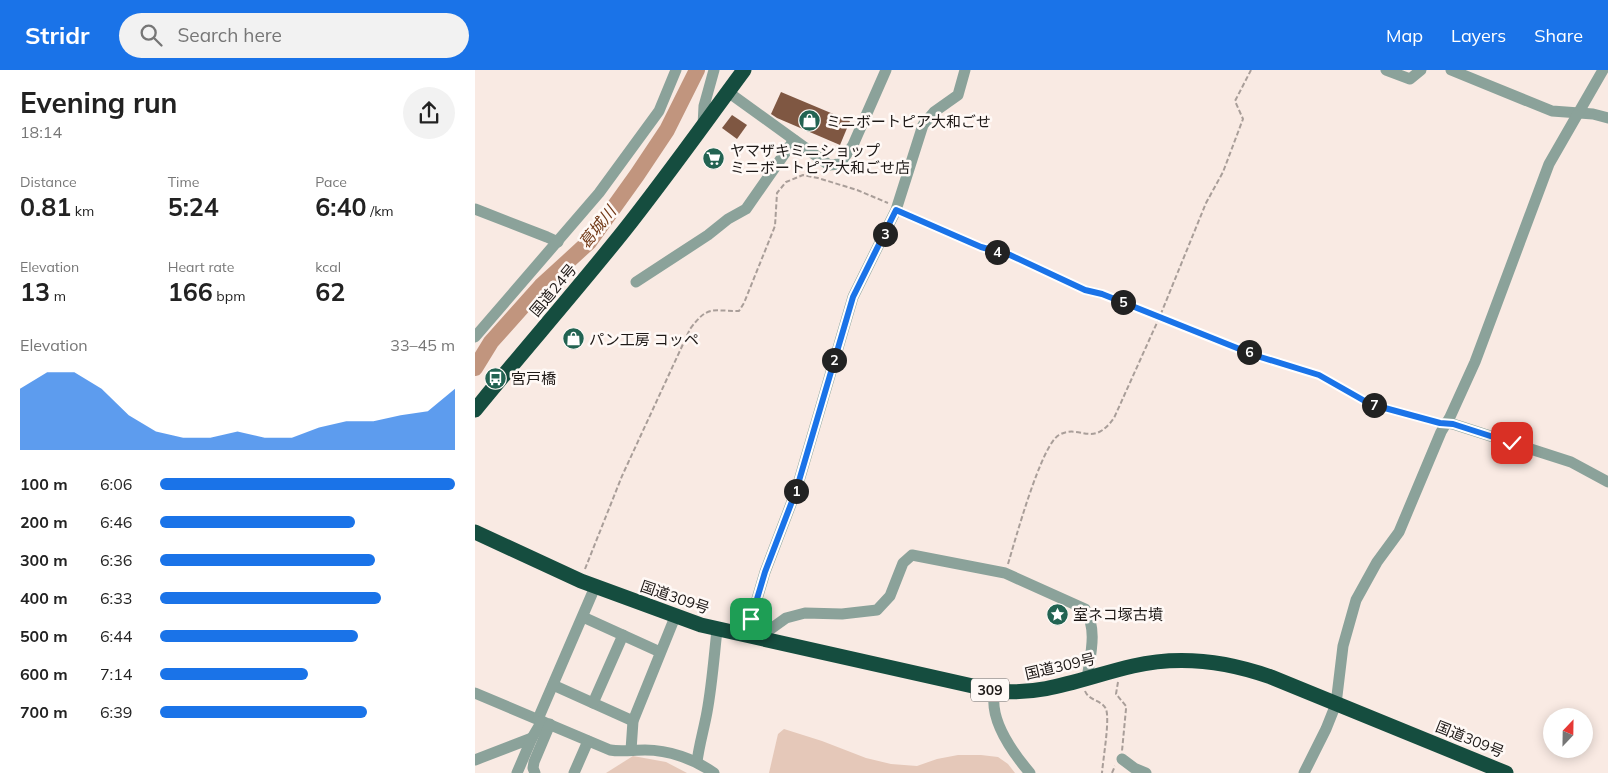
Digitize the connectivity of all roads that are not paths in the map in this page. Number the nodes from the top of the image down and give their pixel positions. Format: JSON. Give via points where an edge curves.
{"nodes":[{"id":1,"x":676,"y":70,"type":"edge"},
{"id":2,"x":714,"y":70,"type":"edge"},
{"id":3,"x":744,"y":70,"type":"edge"},
{"id":4,"x":886,"y":70,"type":"edge"},
{"id":5,"x":965,"y":70,"type":"edge"},
{"id":6,"x":1386,"y":70,"type":"edge"},
{"id":7,"x":1421,"y":70,"type":"edge"},
{"id":8,"x":1451,"y":70,"type":"edge"},
{"id":9,"x":1603,"y":70,"type":"edge"},
{"id":10,"x":729,"y":92,"type":"junction"},
{"id":11,"x":1579,"y":113,"type":"junction"},
{"id":12,"x":1608,"y":118,"type":"edge"},
{"id":13,"x":703,"y":127,"type":"junction"},
{"id":14,"x":794,"y":140,"type":"junction"},
{"id":15,"x":475,"y":209,"type":"edge"},
{"id":16,"x":558,"y":242,"type":"junction"},
{"id":17,"x":636,"y":282,"type":"dead end"},
{"id":18,"x":475,"y":337,"type":"edge"},
{"id":19,"x":475,"y":410,"type":"edge"},
{"id":20,"x":1445,"y":423,"type":"junction"},
{"id":21,"x":1608,"y":482,"type":"edge"},
{"id":22,"x":477,"y":536,"type":"edge"},
{"id":23,"x":595,"y":587,"type":"junction"},
{"id":24,"x":675,"y":616,"type":"junction"},
{"id":25,"x":583,"y":617,"type":"junction"},
{"id":26,"x":717,"y":630,"type":"junction"},
{"id":27,"x":623,"y":635,"type":"junction"},
{"id":28,"x":752,"y":637,"type":"junction"},
{"id":29,"x":660,"y":652,"type":"junction"},
{"id":30,"x":1085,"y":680,"type":"junction"},
{"id":31,"x":553,"y":685,"type":"junction"},
{"id":32,"x":995,"y":691,"type":"junction"},
{"id":33,"x":475,"y":693,"type":"edge"},
{"id":34,"x":593,"y":703,"type":"junction"},
{"id":35,"x":1336,"y":704,"type":"junction"},
{"id":36,"x":543,"y":721,"type":"junction"},
{"id":37,"x":633,"y":721,"type":"junction"},
{"id":38,"x":532,"y":738,"type":"junction"},
{"id":39,"x":588,"y":741,"type":"junction"},
{"id":40,"x":631,"y":750,"type":"junction"},
{"id":41,"x":475,"y":760,"type":"edge"},
{"id":42,"x":697,"y":762,"type":"junction"},
{"id":43,"x":1119,"y":762,"type":"road end"},
{"id":44,"x":517,"y":773,"type":"edge"},
{"id":45,"x":535,"y":773,"type":"edge"},
{"id":46,"x":574,"y":773,"type":"edge"},
{"id":47,"x":714,"y":773,"type":"edge"},
{"id":48,"x":1030,"y":773,"type":"edge"},
{"id":49,"x":1146,"y":773,"type":"edge"},
{"id":50,"x":1304,"y":773,"type":"edge"},
{"id":51,"x":1506,"y":773,"type":"edge"}],
"edges":[{"from":1,"to":16,"type":"street","via":[[659,111],[599,193]]},
{"from":2,"to":13,"type":"street","via":[[704,106]]},
{"from":3,"to":10,"type":"highway","name":"国道24号"},
{"from":4,"to":14,"type":"street","via":[[853,145],[840,164],[829,165]]},
{"from":5,"to":28,"type":"street","via":[[958,95],[934,112],[923,125],[896,210],[853,297],[796,491],[765,572]]},
{"from":6,"to":7,"type":"street","via":[[1410,79]]},
{"from":8,"to":11,"type":"street","via":[[1551,111]]},
{"from":9,"to":11,"type":"street"},
{"from":10,"to":13,"type":"highway","name":"国道24号"},
{"from":10,"to":14,"type":"street"},
{"from":11,"to":12,"type":"street"},
{"from":11,"to":20,"type":"street","via":[[1549,164],[1475,362]]},
{"from":13,"to":19,"type":"highway","name":"国道24号","via":[[593,270]]},
{"from":14,"to":17,"type":"street","via":[[746,209]]},
{"from":15,"to":16,"type":"street"},
{"from":16,"to":18,"type":"street"},
{"from":20,"to":21,"type":"street","via":[[1571,462]]},
{"from":20,"to":35,"type":"street","via":[[1399,532],[1377,562],[1356,600],[1343,646]]},
{"from":22,"to":23,"type":"highway","name":"国道309号","number":"309"},
{"from":23,"to":24,"type":"highway","name":"国道309号","number":"309"},
{"from":23,"to":25,"type":"street"},
{"from":24,"to":26,"type":"highway","name":"国道309号","number":"309"},
{"from":24,"to":29,"type":"street"},
{"from":25,"to":27,"type":"street"},
{"from":25,"to":31,"type":"street"},
{"from":26,"to":28,"type":"highway","name":"国道309号","number":"309"},
{"from":26,"to":42,"type":"street"},
{"from":27,"to":29,"type":"street"},
{"from":27,"to":34,"type":"street"},
{"from":28,"to":30,"type":"street","via":[[786,618],[805,613],[842,614],[877,610],[890,596],[903,563],[912,555],[1005,573],[1085,609],[1093,627]]},
{"from":28,"to":32,"type":"highway","name":"国道309号","number":"309"},
{"from":29,"to":37,"type":"street"},
{"from":30,"to":32,"type":"highway","name":"国道309号","number":"309","via":[[1027,692]]},
{"from":30,"to":35,"type":"highway","name":"国道309号","number":"309","via":[[1141,664],[1179,660],[1216,662],[1253,670]]},
{"from":31,"to":34,"type":"street"},
{"from":31,"to":36,"type":"street"},
{"from":32,"to":48,"type":"street","via":[[995,711],[1006,740]]},
{"from":33,"to":36,"type":"street"},
{"from":34,"to":37,"type":"street"},
{"from":35,"to":50,"type":"street"},
{"from":35,"to":51,"type":"highway","name":"国道309号","number":"309"},
{"from":36,"to":38,"type":"street"},
{"from":36,"to":39,"type":"street"},
{"from":36,"to":45,"type":"street","via":[[533,768]]},
{"from":37,"to":40,"type":"street"},
{"from":38,"to":41,"type":"street"},
{"from":38,"to":44,"type":"street"},
{"from":39,"to":40,"type":"street","via":[[618,752]]},
{"from":39,"to":46,"type":"street"},
{"from":40,"to":42,"type":"street","via":[[661,751]]},
{"from":42,"to":47,"type":"street"},
{"from":43,"to":49,"type":"street"}]}
